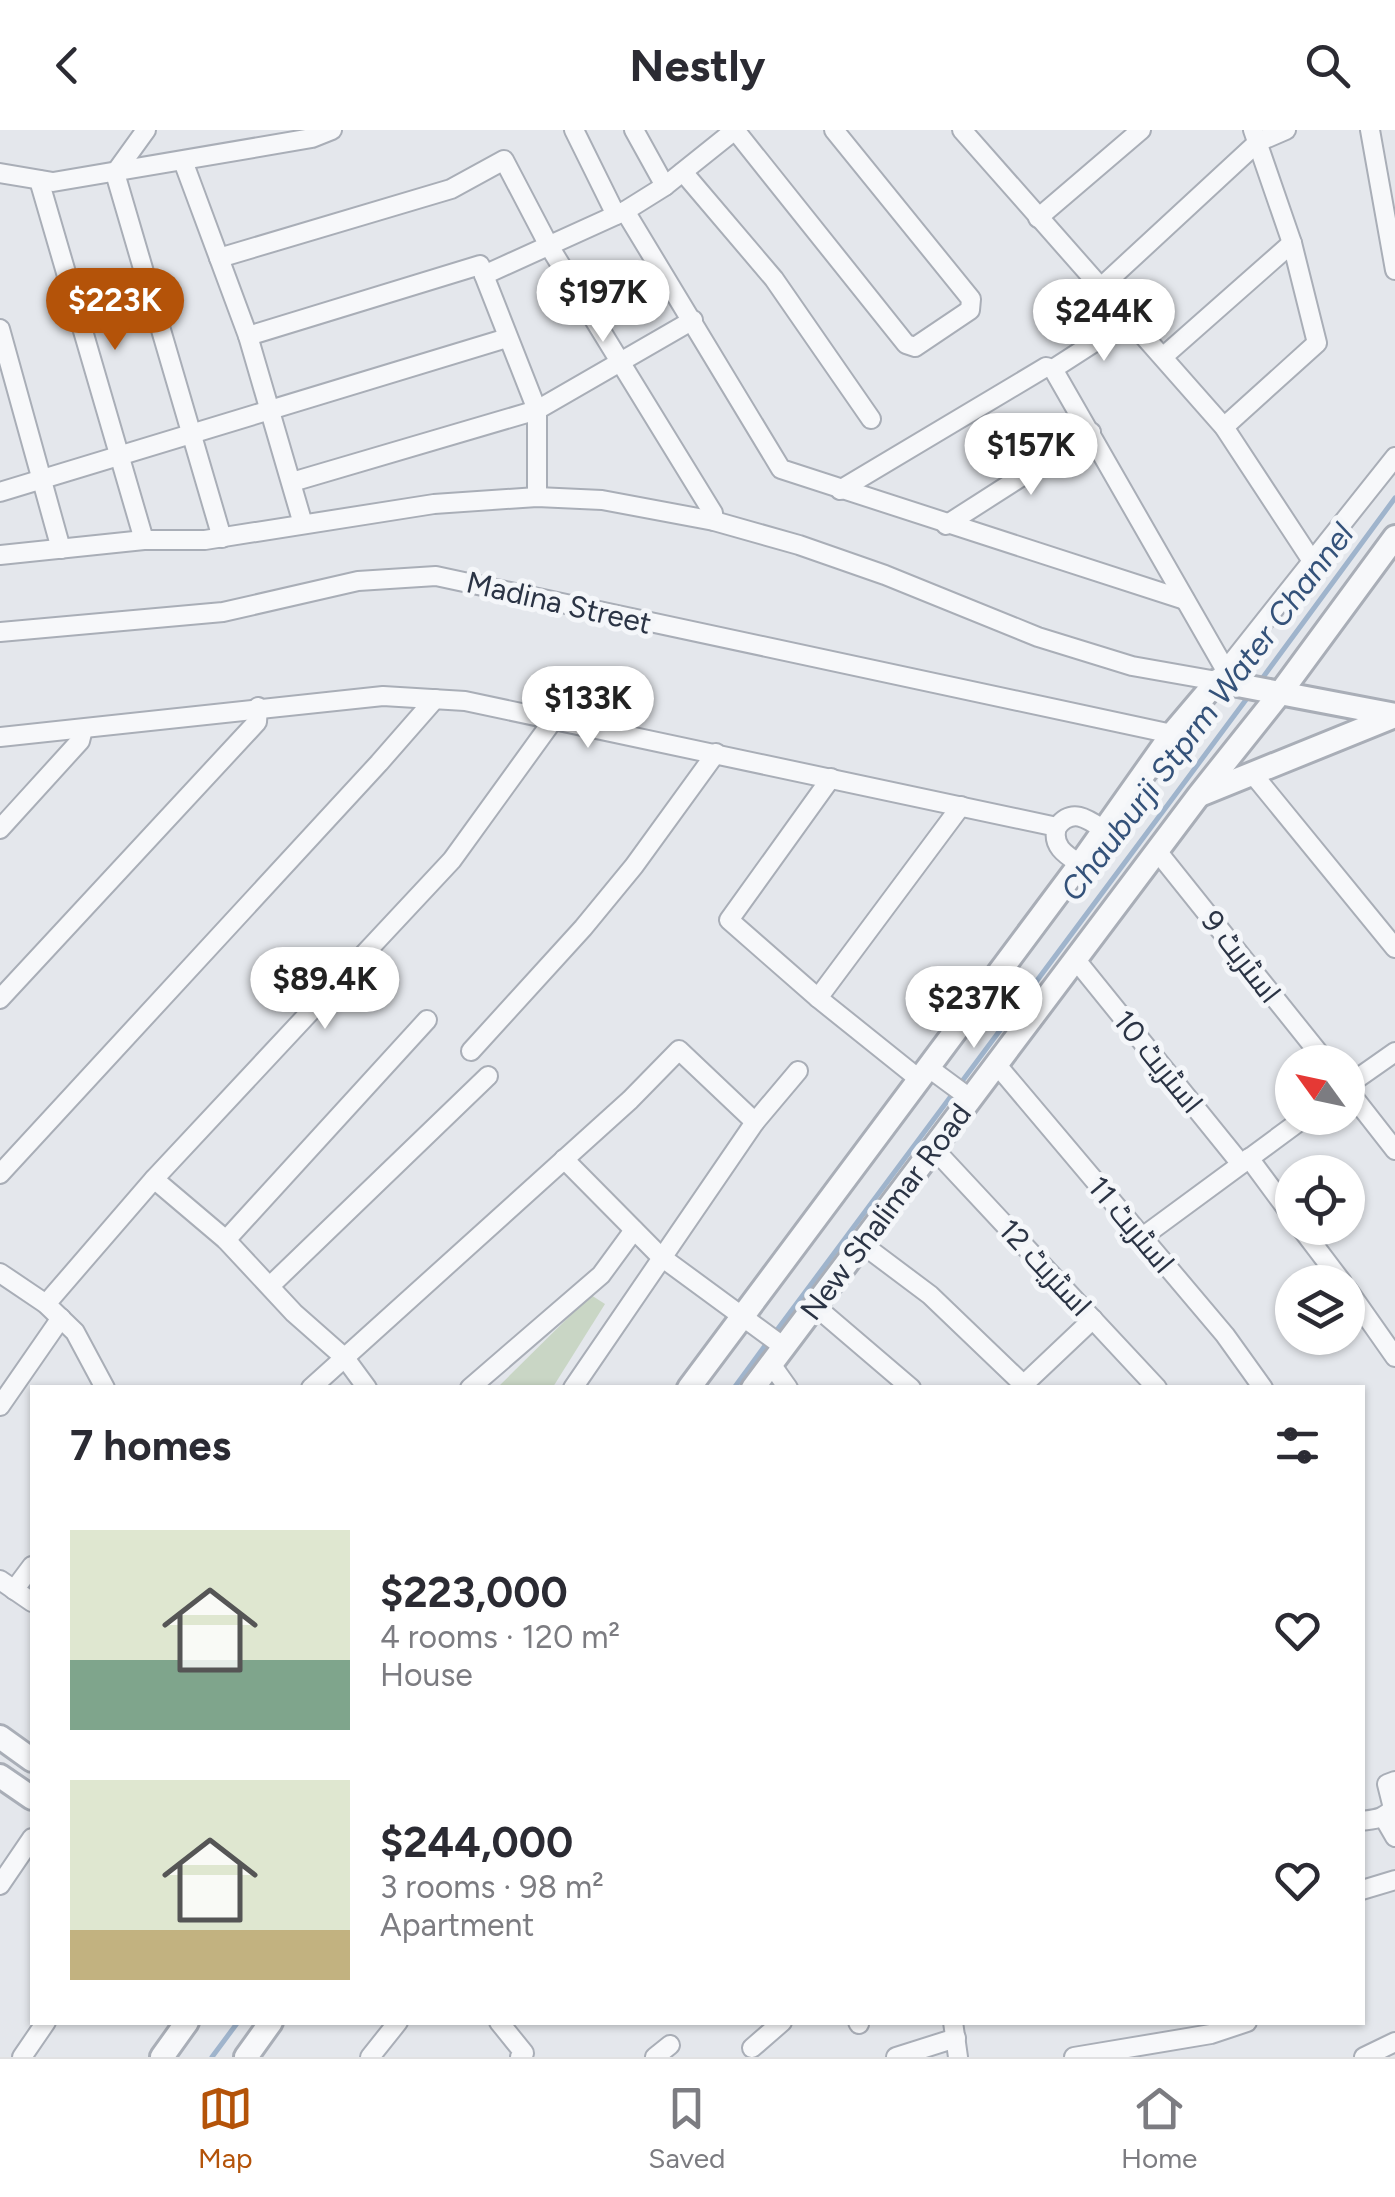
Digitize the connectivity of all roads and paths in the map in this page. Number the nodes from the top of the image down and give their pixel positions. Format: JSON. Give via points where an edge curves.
{"nodes":[{"id":1,"x":146,"y":130,"type":"edge"},
{"id":2,"x":332,"y":130,"type":"edge"},
{"id":3,"x":574,"y":130,"type":"edge"},
{"id":4,"x":634,"y":130,"type":"edge"},
{"id":5,"x":735,"y":130,"type":"edge"},
{"id":6,"x":834,"y":130,"type":"edge"},
{"id":7,"x":988,"y":130,"type":"edge"},
{"id":8,"x":1141,"y":130,"type":"edge"},
{"id":9,"x":1286,"y":130,"type":"edge"},
{"id":10,"x":1370,"y":130,"type":"edge"},
{"id":11,"x":1256,"y":136,"type":"edge"},
{"id":12,"x":967,"y":137,"type":"edge"},
{"id":13,"x":183,"y":162,"type":"junction"},
{"id":14,"x":683,"y":172,"type":"junction"},
{"id":15,"x":0,"y":173,"type":"edge"},
{"id":16,"x":115,"y":173,"type":"junction"},
{"id":17,"x":1388,"y":175,"type":"edge"},
{"id":18,"x":39,"y":180,"type":"junction"},
{"id":19,"x":665,"y":186,"type":"junction"},
{"id":20,"x":621,"y":213,"type":"junction"},
{"id":21,"x":1038,"y":218,"type":"junction"},
{"id":22,"x":1292,"y":243,"type":"junction"},
{"id":23,"x":549,"y":246,"type":"junction"},
{"id":24,"x":218,"y":258,"type":"junction"},
{"id":25,"x":1395,"y":270,"type":"edge"},
{"id":26,"x":484,"y":275,"type":"junction"},
{"id":27,"x":1100,"y":289,"type":"junction"},
{"id":28,"x":692,"y":320,"type":"junction"},
{"id":29,"x":1129,"y":320,"type":"junction"},
{"id":30,"x":0,"y":329,"type":"edge"},
{"id":31,"x":248,"y":336,"type":"junction"},
{"id":32,"x":506,"y":338,"type":"junction"},
{"id":33,"x":1164,"y":356,"type":"junction"},
{"id":34,"x":622,"y":362,"type":"junction"},
{"id":35,"x":1053,"y":368,"type":"junction"},
{"id":36,"x":270,"y":410,"type":"junction"},
{"id":37,"x":537,"y":410,"type":"junction"},
{"id":38,"x":871,"y":419,"type":"dead end"},
{"id":39,"x":1224,"y":427,"type":"junction"},
{"id":40,"x":1091,"y":432,"type":"junction"},
{"id":41,"x":194,"y":434,"type":"junction"},
{"id":42,"x":120,"y":456,"type":"junction"},
{"id":43,"x":1395,"y":457,"type":"edge"},
{"id":44,"x":43,"y":479,"type":"junction"},
{"id":45,"x":292,"y":482,"type":"junction"},
{"id":46,"x":840,"y":490,"type":"junction"},
{"id":47,"x":0,"y":492,"type":"edge"},
{"id":48,"x":537,"y":497,"type":"junction"},
{"id":49,"x":714,"y":521,"type":"junction"},
{"id":50,"x":303,"y":524,"type":"junction"},
{"id":51,"x":946,"y":524,"type":"junction"},
{"id":52,"x":1395,"y":537,"type":"edge"},
{"id":53,"x":222,"y":538,"type":"junction"},
{"id":54,"x":144,"y":540,"type":"junction"},
{"id":55,"x":61,"y":550,"type":"junction"},
{"id":56,"x":0,"y":556,"type":"edge"},
{"id":57,"x":1314,"y":564,"type":"junction"},
{"id":58,"x":1185,"y":600,"type":"junction"},
{"id":59,"x":0,"y":632,"type":"edge"},
{"id":60,"x":1223,"y":678,"type":"junction"},
{"id":61,"x":1274,"y":690,"type":"junction"},
{"id":62,"x":435,"y":699,"type":"junction"},
{"id":63,"x":258,"y":706,"type":"junction"},
{"id":64,"x":1395,"y":715,"type":"edge"},
{"id":65,"x":554,"y":719,"type":"junction"},
{"id":66,"x":83,"y":729,"type":"junction"},
{"id":67,"x":1172,"y":734,"type":"junction"},
{"id":68,"x":0,"y":736,"type":"edge"},
{"id":69,"x":716,"y":753,"type":"junction"},
{"id":70,"x":1252,"y":773,"type":"junction"},
{"id":71,"x":831,"y":778,"type":"junction"},
{"id":72,"x":1199,"y":795,"type":"junction"},
{"id":73,"x":960,"y":806,"type":"junction"},
{"id":74,"x":1058,"y":827,"type":"junction"},
{"id":75,"x":0,"y":829,"type":"edge"},
{"id":76,"x":1104,"y":830,"type":"junction"},
{"id":77,"x":1157,"y":851,"type":"junction"},
{"id":78,"x":1080,"y":864,"type":"junction"},
{"id":79,"x":1395,"y":948,"type":"edge"},
{"id":80,"x":1076,"y":960,"type":"junction"},
{"id":81,"x":818,"y":998,"type":"junction"},
{"id":82,"x":0,"y":999,"type":"edge"},
{"id":83,"x":427,"y":1020,"type":"dead end"},
{"id":84,"x":1312,"y":1045,"type":"edge"},
{"id":85,"x":471,"y":1051,"type":"dead end"},
{"id":86,"x":1395,"y":1052,"type":"edge"},
{"id":87,"x":997,"y":1065,"type":"junction"},
{"id":88,"x":798,"y":1072,"type":"dead end"},
{"id":89,"x":928,"y":1074,"type":"junction"},
{"id":90,"x":1365,"y":1074,"type":"edge"},
{"id":91,"x":488,"y":1076,"type":"dead end"},
{"id":92,"x":968,"y":1096,"type":"junction"},
{"id":93,"x":1365,"y":1110,"type":"edge"},
{"id":94,"x":754,"y":1122,"type":"junction"},
{"id":95,"x":1281,"y":1135,"type":"edge"},
{"id":96,"x":934,"y":1149,"type":"junction"},
{"id":97,"x":1395,"y":1150,"type":"edge"},
{"id":98,"x":564,"y":1159,"type":"junction"},
{"id":99,"x":1245,"y":1161,"type":"junction"},
{"id":100,"x":0,"y":1174,"type":"edge"},
{"id":101,"x":154,"y":1179,"type":"junction"},
{"id":102,"x":1275,"y":1196,"type":"edge"},
{"id":103,"x":634,"y":1230,"type":"junction"},
{"id":104,"x":1142,"y":1238,"type":"junction"},
{"id":105,"x":226,"y":1240,"type":"junction"},
{"id":106,"x":862,"y":1244,"type":"junction"},
{"id":107,"x":1314,"y":1245,"type":"edge"},
{"id":108,"x":660,"y":1256,"type":"junction"},
{"id":109,"x":1329,"y":1265,"type":"edge"},
{"id":110,"x":0,"y":1272,"type":"edge"},
{"id":111,"x":270,"y":1286,"type":"junction"},
{"id":112,"x":46,"y":1304,"type":"junction"},
{"id":113,"x":815,"y":1306,"type":"junction"},
{"id":114,"x":1365,"y":1314,"type":"edge"},
{"id":115,"x":62,"y":1318,"type":"junction"},
{"id":116,"x":746,"y":1319,"type":"junction"},
{"id":117,"x":1093,"y":1319,"type":"junction"},
{"id":118,"x":777,"y":1350,"type":"junction"},
{"id":119,"x":1394,"y":1356,"type":"edge"},
{"id":120,"x":344,"y":1358,"type":"junction"},
{"id":121,"x":104,"y":1385,"type":"edge"},
{"id":122,"x":314,"y":1385,"type":"edge"},
{"id":123,"x":364,"y":1385,"type":"edge"},
{"id":124,"x":473,"y":1385,"type":"edge"},
{"id":125,"x":575,"y":1385,"type":"edge"},
{"id":126,"x":691,"y":1385,"type":"edge"},
{"id":127,"x":755,"y":1385,"type":"edge"},
{"id":128,"x":787,"y":1385,"type":"edge"},
{"id":129,"x":907,"y":1385,"type":"edge"},
{"id":130,"x":1022,"y":1385,"type":"edge"},
{"id":131,"x":1024,"y":1385,"type":"edge"},
{"id":132,"x":1154,"y":1385,"type":"edge"},
{"id":133,"x":1260,"y":1385,"type":"edge"},
{"id":134,"x":0,"y":1406,"type":"edge"},
{"id":135,"x":30,"y":1568,"type":"edge"},
{"id":136,"x":7,"y":1585,"type":"edge"},
{"id":137,"x":30,"y":1601,"type":"edge"},
{"id":138,"x":0,"y":1737,"type":"edge"},
{"id":139,"x":30,"y":1759,"type":"edge"},
{"id":140,"x":0,"y":1776,"type":"edge"},
{"id":141,"x":1395,"y":1781,"type":"edge"},
{"id":142,"x":30,"y":1797,"type":"edge"},
{"id":143,"x":1384,"y":1818,"type":"junction"},
{"id":144,"x":1365,"y":1821,"type":"edge"},
{"id":145,"x":1395,"y":1837,"type":"edge"},
{"id":146,"x":30,"y":1841,"type":"edge"},
{"id":147,"x":1395,"y":1880,"type":"edge"},
{"id":148,"x":0,"y":1885,"type":"edge"},
{"id":149,"x":1365,"y":1889,"type":"edge"},
{"id":150,"x":44,"y":2025,"type":"edge"},
{"id":151,"x":185,"y":2025,"type":"edge"},
{"id":152,"x":269,"y":2025,"type":"edge"},
{"id":153,"x":396,"y":2025,"type":"edge"},
{"id":154,"x":501,"y":2025,"type":"edge"},
{"id":155,"x":779,"y":2025,"type":"edge"},
{"id":156,"x":1238,"y":2025,"type":"edge"},
{"id":157,"x":956,"y":2039,"type":"edge"},
{"id":158,"x":1395,"y":2042,"type":"edge"},
{"id":159,"x":752,"y":2048,"type":"dead end"},
{"id":160,"x":522,"y":2055,"type":"edge"},
{"id":161,"x":22,"y":2057,"type":"edge"},
{"id":162,"x":162,"y":2057,"type":"edge"},
{"id":163,"x":246,"y":2057,"type":"edge"},
{"id":164,"x":370,"y":2057,"type":"edge"},
{"id":165,"x":896,"y":2057,"type":"edge"},
{"id":166,"x":1074,"y":2057,"type":"edge"},
{"id":167,"x":1364,"y":2057,"type":"edge"}],
"edges":[{"from":1,"to":16,"type":"street"},
{"from":2,"to":13,"type":"street"},
{"from":3,"to":20,"type":"street"},
{"from":4,"to":19,"type":"street"},
{"from":5,"to":6,"type":"street","via":[[906,344],[915,347],[970,310],[971,299]]},
{"from":5,"to":14,"type":"street"},
{"from":7,"to":12,"type":"street"},
{"from":8,"to":21,"type":"street"},
{"from":9,"to":11,"type":"street"},
{"from":10,"to":17,"type":"street"},
{"from":11,"to":22,"type":"street"},
{"from":11,"to":27,"type":"street"},
{"from":12,"to":21,"type":"street"},
{"from":13,"to":16,"type":"street"},
{"from":13,"to":24,"type":"street"},
{"from":14,"to":19,"type":"street"},
{"from":14,"to":38,"type":"street","via":[[774,279]]},
{"from":15,"to":18,"type":"street"},
{"from":16,"to":18,"type":"street"},
{"from":16,"to":41,"type":"street"},
{"from":17,"to":25,"type":"street"},
{"from":18,"to":42,"type":"street"},
{"from":19,"to":20,"type":"street"},
{"from":20,"to":23,"type":"street"},
{"from":20,"to":28,"type":"street"},
{"from":21,"to":27,"type":"street"},
{"from":22,"to":33,"type":"street"},
{"from":22,"to":39,"type":"street","via":[[1317,343]]},
{"from":23,"to":24,"type":"street","via":[[501,160],[451,189]]},
{"from":23,"to":26,"type":"street"},
{"from":23,"to":34,"type":"street"},
{"from":24,"to":31,"type":"street"},
{"from":26,"to":31,"type":"street","via":[[477,265]]},
{"from":26,"to":32,"type":"street"},
{"from":27,"to":29,"type":"street"},
{"from":28,"to":34,"type":"street"},
{"from":28,"to":46,"type":"street","via":[[781,469]]},
{"from":29,"to":33,"type":"street"},
{"from":29,"to":35,"type":"street"},
{"from":30,"to":44,"type":"street"},
{"from":31,"to":36,"type":"street"},
{"from":32,"to":36,"type":"street"},
{"from":32,"to":37,"type":"street"},
{"from":33,"to":39,"type":"street"},
{"from":34,"to":37,"type":"street"},
{"from":34,"to":49,"type":"street"},
{"from":35,"to":40,"type":"street"},
{"from":35,"to":46,"type":"street","via":[[1046,366]]},
{"from":36,"to":41,"type":"street"},
{"from":36,"to":45,"type":"street"},
{"from":37,"to":45,"type":"street"},
{"from":37,"to":48,"type":"street"},
{"from":39,"to":57,"type":"street"},
{"from":40,"to":51,"type":"street"},
{"from":40,"to":58,"type":"street"},
{"from":41,"to":42,"type":"street"},
{"from":41,"to":53,"type":"street"},
{"from":42,"to":44,"type":"street"},
{"from":42,"to":54,"type":"street"},
{"from":43,"to":57,"type":"street"},
{"from":44,"to":47,"type":"street"},
{"from":44,"to":55,"type":"street"},
{"from":45,"to":50,"type":"street"},
{"from":46,"to":51,"type":"street"},
{"from":48,"to":49,"type":"street","via":[[602,500]]},
{"from":48,"to":50,"type":"street"},
{"from":49,"to":60,"type":"street","via":[[886,575],[1132,666]]},
{"from":50,"to":53,"type":"street"},
{"from":51,"to":58,"type":"street"},
{"from":52,"to":61,"type":"street","name":"New Shalimar Road"},
{"from":53,"to":54,"type":"street"},
{"from":54,"to":55,"type":"street"},
{"from":55,"to":56,"type":"street"},
{"from":57,"to":60,"type":"street"},
{"from":58,"to":60,"type":"street"},
{"from":59,"to":67,"type":"street","name":"Madina Street","via":[[223,612],[358,580],[436,576]]},
{"from":60,"to":61,"type":"street"},
{"from":60,"to":67,"type":"street"},
{"from":61,"to":64,"type":"street"},
{"from":61,"to":72,"type":"street","name":"New Shalimar Road"},
{"from":62,"to":63,"type":"street","via":[[383,696]]},
{"from":62,"to":65,"type":"street"},
{"from":62,"to":100,"type":"street"},
{"from":63,"to":66,"type":"street"},
{"from":63,"to":82,"type":"street","via":[[257,722]]},
{"from":64,"to":70,"type":"street"},
{"from":65,"to":69,"type":"street"},
{"from":65,"to":101,"type":"street","via":[[452,860]]},
{"from":66,"to":68,"type":"street"},
{"from":66,"to":75,"type":"street","via":[[80,742]]},
{"from":67,"to":76,"type":"street"},
{"from":69,"to":71,"type":"street"},
{"from":69,"to":85,"type":"street","via":[[634,866]]},
{"from":70,"to":72,"type":"street"},
{"from":70,"to":79,"type":"street"},
{"from":71,"to":73,"type":"street"},
{"from":71,"to":81,"type":"street","via":[[729,920]]},
{"from":72,"to":77,"type":"street","name":"New Shalimar Road"},
{"from":73,"to":74,"type":"street"},
{"from":73,"to":81,"type":"street"},
{"from":74,"to":76,"type":"street","via":[[1078,815]]},
{"from":74,"to":78,"type":"street","via":[[1059,848]]},
{"from":76,"to":78,"type":"street"},
{"from":77,"to":80,"type":"street","name":"New Shalimar Road"},
{"from":77,"to":84,"type":"street","name":"اسٹریٹ 9"},
{"from":78,"to":89,"type":"street"},
{"from":80,"to":87,"type":"street","name":"New Shalimar Road"},
{"from":80,"to":99,"type":"street","name":"اسٹریٹ 10"},
{"from":81,"to":89,"type":"street"},
{"from":83,"to":105,"type":"street"},
{"from":86,"to":90,"type":"street"},
{"from":87,"to":92,"type":"street","name":"New Shalimar Road"},
{"from":87,"to":104,"type":"street","name":"اسٹریٹ 11"},
{"from":88,"to":94,"type":"street"},
{"from":89,"to":92,"type":"street"},
{"from":89,"to":116,"type":"street"},
{"from":91,"to":111,"type":"street"},
{"from":92,"to":96,"type":"street","name":"New Shalimar Road"},
{"from":93,"to":97,"type":"street"},
{"from":94,"to":98,"type":"street","via":[[678,1050]]},
{"from":94,"to":108,"type":"street"},
{"from":95,"to":99,"type":"street"},
{"from":96,"to":106,"type":"street","name":"New Shalimar Road"},
{"from":96,"to":117,"type":"street","name":"اسٹریٹ 12"},
{"from":98,"to":103,"type":"street"},
{"from":98,"to":120,"type":"street"},
{"from":99,"to":102,"type":"street","name":"اسٹریٹ 10"},
{"from":99,"to":104,"type":"street"},
{"from":101,"to":105,"type":"street"},
{"from":101,"to":112,"type":"street"},
{"from":103,"to":108,"type":"street"},
{"from":103,"to":124,"type":"street","via":[[602,1274]]},
{"from":104,"to":133,"type":"street","name":"اسٹریٹ 11"},
{"from":105,"to":111,"type":"street"},
{"from":106,"to":113,"type":"street","name":"New Shalimar Road"},
{"from":106,"to":130,"type":"street","via":[[930,1295]]},
{"from":107,"to":109,"type":"street"},
{"from":108,"to":116,"type":"street"},
{"from":108,"to":125,"type":"street"},
{"from":110,"to":112,"type":"street"},
{"from":111,"to":120,"type":"street"},
{"from":112,"to":115,"type":"street"},
{"from":113,"to":118,"type":"street","name":"New Shalimar Road"},
{"from":113,"to":129,"type":"street"},
{"from":114,"to":119,"type":"street"},
{"from":115,"to":121,"type":"street"},
{"from":115,"to":134,"type":"street"},
{"from":116,"to":118,"type":"street"},
{"from":116,"to":126,"type":"street"},
{"from":117,"to":131,"type":"street"},
{"from":117,"to":132,"type":"street","name":"اسٹریٹ 12"},
{"from":118,"to":127,"type":"street","name":"New Shalimar Road"},
{"from":118,"to":128,"type":"street"},
{"from":120,"to":122,"type":"street"},
{"from":120,"to":123,"type":"street"},
{"from":135,"to":136,"type":"street"},
{"from":136,"to":137,"type":"street"},
{"from":138,"to":139,"type":"street"},
{"from":140,"to":142,"type":"street"},
{"from":141,"to":143,"type":"street","via":[[1387,1784],[1393,1808]]},
{"from":143,"to":144,"type":"street"},
{"from":143,"to":145,"type":"street"},
{"from":146,"to":148,"type":"street"},
{"from":147,"to":149,"type":"street"},
{"from":150,"to":161,"type":"street"},
{"from":151,"to":162,"type":"street"},
{"from":152,"to":163,"type":"street"},
{"from":153,"to":164,"type":"street"},
{"from":154,"to":160,"type":"street"},
{"from":155,"to":159,"type":"street"},
{"from":156,"to":166,"type":"street"},
{"from":157,"to":165,"type":"street"},
{"from":158,"to":167,"type":"street"}]}
